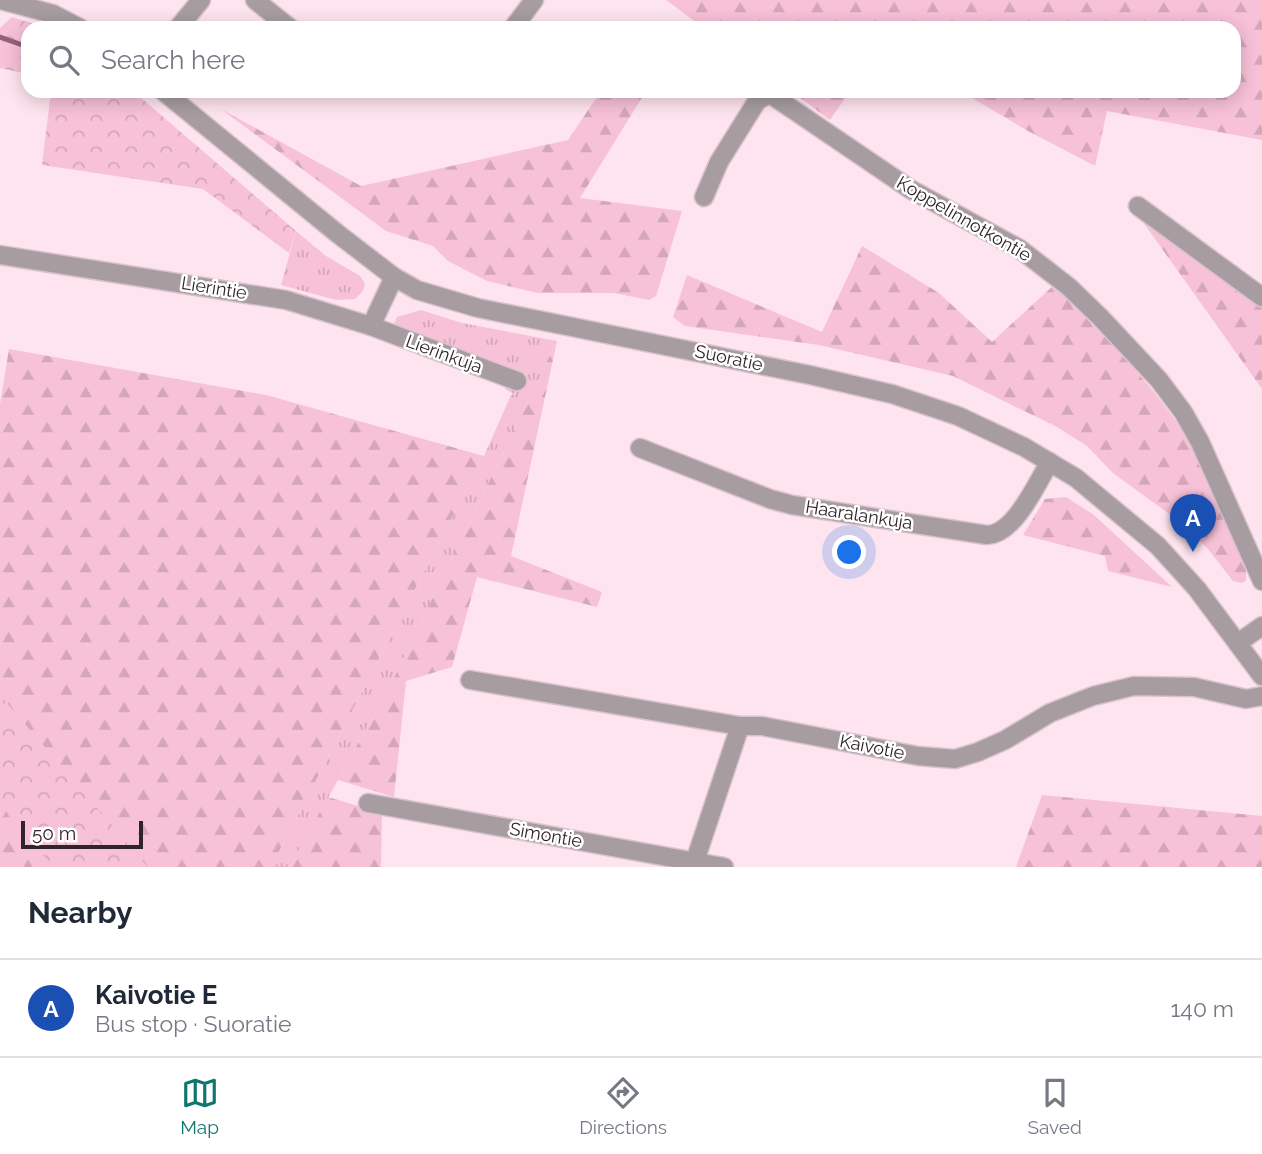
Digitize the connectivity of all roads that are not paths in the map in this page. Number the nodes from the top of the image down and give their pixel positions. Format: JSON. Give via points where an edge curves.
{"nodes":[{"id":1,"x":0,"y":0,"type":"edge"},
{"id":2,"x":201,"y":0,"type":"edge"},
{"id":3,"x":255,"y":0,"type":"edge"},
{"id":4,"x":534,"y":0,"type":"edge"},
{"id":5,"x":66,"y":21,"type":"edge"},
{"id":6,"x":184,"y":21,"type":"edge"},
{"id":7,"x":281,"y":21,"type":"edge"},
{"id":8,"x":518,"y":21,"type":"edge"},
{"id":9,"x":172,"y":98,"type":"edge"},
{"id":10,"x":762,"y":98,"type":"edge"},
{"id":11,"x":776,"y":98,"type":"edge"},
{"id":12,"x":704,"y":197,"type":"dead end"},
{"id":13,"x":1138,"y":206,"type":"dead end"},
{"id":14,"x":0,"y":254,"type":"edge"},
{"id":15,"x":394,"y":277,"type":"junction"},
{"id":16,"x":1262,"y":296,"type":"edge"},
{"id":17,"x":371,"y":326,"type":"junction"},
{"id":18,"x":517,"y":381,"type":"dead end"},
{"id":19,"x":640,"y":448,"type":"dead end"},
{"id":20,"x":1050,"y":462,"type":"junction"},
{"id":21,"x":1262,"y":581,"type":"edge"},
{"id":22,"x":1262,"y":626,"type":"edge"},
{"id":23,"x":1238,"y":643,"type":"junction"},
{"id":24,"x":1262,"y":676,"type":"edge"},
{"id":25,"x":470,"y":680,"type":"dead end"},
{"id":26,"x":1262,"y":696,"type":"edge"},
{"id":27,"x":740,"y":726,"type":"junction"},
{"id":28,"x":368,"y":803,"type":"dead end"},
{"id":29,"x":694,"y":864,"type":"edge"},
{"id":30,"x":724,"y":867,"type":"edge"}],
"edges":[{"from":1,"to":5,"type":"street"},
{"from":2,"to":6,"type":"street"},
{"from":3,"to":7,"type":"street"},
{"from":4,"to":8,"type":"street"},
{"from":9,"to":15,"type":"street","name":"Suoratie"},
{"from":10,"to":12,"type":"street","name":"Koppelinnotkontie","via":[[719,162]]},
{"from":11,"to":21,"type":"street","name":"Koppelinnotkontie","via":[[910,189],[1028,255],[1100,317],[1183,412]]},
{"from":13,"to":16,"type":"street"},
{"from":14,"to":17,"type":"street","name":"Lierintie","via":[[286,300]]},
{"from":15,"to":17,"type":"street"},
{"from":15,"to":20,"type":"street","name":"Suoratie","via":[[417,290],[478,308],[892,394],[958,416]]},
{"from":17,"to":18,"type":"street","name":"Lierinkuja"},
{"from":19,"to":20,"type":"street","name":"Haaralankuja","via":[[792,505],[987,535],[1012,524]]},
{"from":20,"to":23,"type":"street","name":"Suoratie","via":[[1157,546]]},
{"from":22,"to":23,"type":"street"},
{"from":23,"to":24,"type":"street","name":"Suoratie"},
{"from":25,"to":27,"type":"street","name":"Kaivotie"},
{"from":26,"to":27,"type":"street","name":"Kaivotie","via":[[1246,699],[1194,687],[1134,686],[1050,713],[1005,740],[955,759]]},
{"from":27,"to":29,"type":"street"},
{"from":28,"to":29,"type":"street","name":"Simontie"},
{"from":29,"to":30,"type":"street","name":"Simontie"}]}
